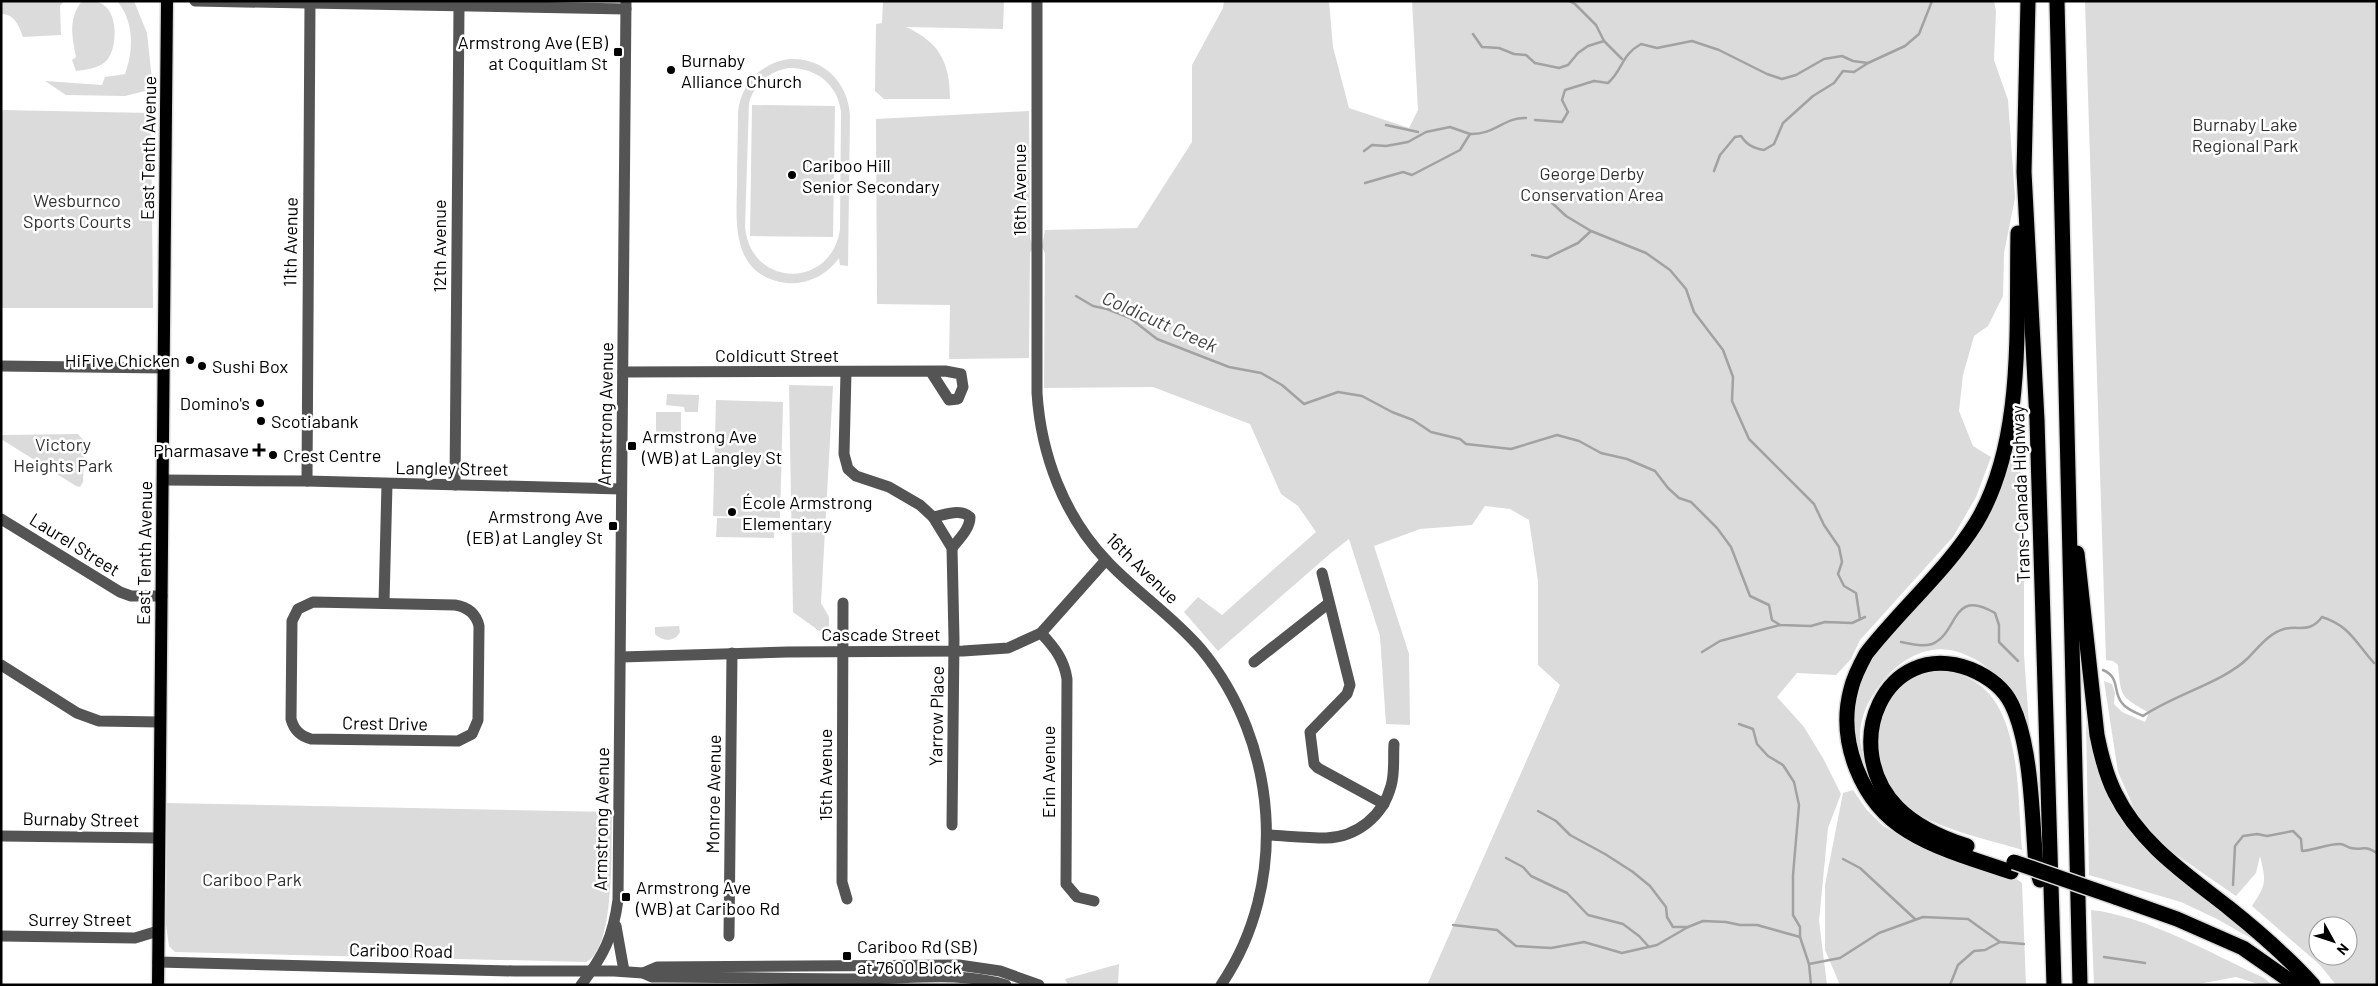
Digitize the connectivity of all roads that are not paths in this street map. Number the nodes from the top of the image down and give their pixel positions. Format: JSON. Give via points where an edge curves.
{"nodes":[{"id":1,"x":167,"y":1,"type":"edge"},
{"id":2,"x":195,"y":1,"type":"edge"},
{"id":3,"x":1037,"y":1,"type":"edge"},
{"id":4,"x":2028,"y":1,"type":"edge"},
{"id":5,"x":2057,"y":1,"type":"edge"},
{"id":6,"x":280,"y":2,"type":"edge"},
{"id":7,"x":410,"y":3,"type":"edge"},
{"id":8,"x":310,"y":4,"type":"junction"},
{"id":9,"x":626,"y":5,"type":"edge"},
{"id":10,"x":459,"y":7,"type":"junction"},
{"id":11,"x":2024,"y":172,"type":"junction"},
{"id":12,"x":1,"y":366,"type":"edge"},
{"id":13,"x":164,"y":368,"type":"junction"},
{"id":14,"x":623,"y":372,"type":"junction"},
{"id":15,"x":846,"y":372,"type":"junction"},
{"id":16,"x":931,"y":372,"type":"dead end"},
{"id":17,"x":163,"y":480,"type":"junction"},
{"id":18,"x":307,"y":481,"type":"junction"},
{"id":19,"x":387,"y":484,"type":"junction"},
{"id":20,"x":455,"y":485,"type":"junction"},
{"id":21,"x":621,"y":489,"type":"junction"},
{"id":22,"x":2069,"y":503,"type":"junction"},
{"id":23,"x":933,"y":517,"type":"junction"},
{"id":24,"x":1,"y":519,"type":"edge"},
{"id":25,"x":952,"y":548,"type":"junction"},
{"id":26,"x":1106,"y":560,"type":"junction"},
{"id":27,"x":1322,"y":573,"type":"dead end"},
{"id":28,"x":162,"y":596,"type":"junction"},
{"id":29,"x":384,"y":603,"type":"junction"},
{"id":30,"x":843,"y":603,"type":"dead end"},
{"id":31,"x":1329,"y":603,"type":"junction"},
{"id":32,"x":1041,"y":633,"type":"junction"},
{"id":33,"x":842,"y":651,"type":"junction"},
{"id":34,"x":954,"y":652,"type":"junction"},
{"id":35,"x":732,"y":653,"type":"junction"},
{"id":36,"x":621,"y":657,"type":"junction"},
{"id":37,"x":1254,"y":662,"type":"dead end"},
{"id":38,"x":1,"y":665,"type":"edge"},
{"id":39,"x":160,"y":722,"type":"junction"},
{"id":40,"x":1394,"y":744,"type":"dead end"},
{"id":41,"x":1384,"y":804,"type":"junction"},
{"id":42,"x":952,"y":825,"type":"dead end"},
{"id":43,"x":1268,"y":835,"type":"junction"},
{"id":44,"x":1,"y":836,"type":"edge"},
{"id":45,"x":159,"y":838,"type":"junction"},
{"id":46,"x":2012,"y":867,"type":"junction"},
{"id":47,"x":847,"y":899,"type":"dead end"},
{"id":48,"x":1094,"y":901,"type":"dead end"},
{"id":49,"x":2113,"y":902,"type":"junction"},
{"id":50,"x":615,"y":922,"type":"junction"},
{"id":51,"x":2051,"y":927,"type":"junction"},
{"id":52,"x":158,"y":932,"type":"junction"},
{"id":53,"x":1,"y":936,"type":"edge"},
{"id":54,"x":729,"y":936,"type":"dead end"},
{"id":55,"x":158,"y":962,"type":"junction"},
{"id":56,"x":592,"y":971,"type":"junction"},
{"id":57,"x":624,"y":971,"type":"junction"},
{"id":58,"x":644,"y":973,"type":"junction"},
{"id":59,"x":734,"y":981,"type":"edge"},
{"id":60,"x":158,"y":985,"type":"edge"},
{"id":61,"x":581,"y":985,"type":"edge"},
{"id":62,"x":1006,"y":985,"type":"edge"},
{"id":63,"x":1039,"y":985,"type":"edge"},
{"id":64,"x":1221,"y":985,"type":"edge"},
{"id":65,"x":2054,"y":985,"type":"edge"},
{"id":66,"x":2080,"y":985,"type":"edge"},
{"id":67,"x":2280,"y":985,"type":"edge"},
{"id":68,"x":2296,"y":985,"type":"edge"},
{"id":69,"x":2312,"y":985,"type":"edge"}],
"edges":[{"from":1,"to":13,"type":"main road","name":"East Tenth Avenue"},
{"from":2,"to":6,"type":"street"},
{"from":3,"to":26,"type":"street","name":"16th Avenue","via":[[1038,410],[1045,451],[1064,499],[1082,530]]},
{"from":4,"to":11,"type":"highway","name":"Trans-Canada Highway"},
{"from":5,"to":22,"type":"highway"},
{"from":6,"to":8,"type":"street"},
{"from":7,"to":8,"type":"street"},
{"from":7,"to":10,"type":"street"},
{"from":8,"to":18,"type":"street","name":"11th Avenue"},
{"from":9,"to":10,"type":"street"},
{"from":9,"to":14,"type":"street","name":"Armstrong Avenue"},
{"from":10,"to":20,"type":"street","name":"12th Avenue"},
{"from":11,"to":46,"type":"highway","via":[[2019,201],[2012,403],[2003,459],[1992,490],[1959,547],[1866,654],[1855,674],[1847,709],[1850,748],[1858,775],[1892,820],[1941,848]]},
{"from":11,"to":51,"type":"highway","name":"Trans-Canada Highway","via":[[2037,420]]},
{"from":12,"to":13,"type":"street"},
{"from":13,"to":17,"type":"main road","name":"East Tenth Avenue"},
{"from":14,"to":15,"type":"street","name":"Coldicutt Street"},
{"from":14,"to":21,"type":"street","name":"Armstrong Avenue"},
{"from":15,"to":16,"type":"street","name":"Coldicutt Street"},
{"from":15,"to":23,"type":"street","via":[[844,454],[848,469],[856,476],[906,496]]},
{"from":17,"to":18,"type":"street","name":"Langley Street"},
{"from":17,"to":28,"type":"main road","name":"East Tenth Avenue"},
{"from":18,"to":19,"type":"street","name":"Langley Street"},
{"from":19,"to":20,"type":"street","name":"Langley Street"},
{"from":19,"to":29,"type":"street"},
{"from":20,"to":21,"type":"street","name":"Langley Street"},
{"from":21,"to":36,"type":"street","name":"Armstrong Avenue"},
{"from":22,"to":66,"type":"highway"},
{"from":22,"to":69,"type":"highway","via":[[2082,584],[2097,735],[2116,794],[2147,840],[2164,857],[2260,934]]},
{"from":23,"to":25,"type":"street"},
{"from":23,"to":25,"type":"street","via":[[958,512],[970,517],[967,530]]},
{"from":24,"to":28,"type":"street","name":"Laurel Street","via":[[120,592],[131,596]]},
{"from":25,"to":34,"type":"street","name":"Yarrow Place"},
{"from":26,"to":32,"type":"street","name":"Cascade Street"},
{"from":26,"to":43,"type":"street","name":"16th Avenue","via":[[1188,634],[1229,690],[1244,719],[1256,757]]},
{"from":27,"to":31,"type":"street"},
{"from":28,"to":39,"type":"main road","name":"East Tenth Avenue"},
{"from":29,"to":29,"type":"street","name":"Crest Drive","via":[[313,602],[296,612],[292,621],[293,726],[311,739],[458,741],[468,737],[478,720],[479,626],[476,617],[459,605]]},
{"from":30,"to":33,"type":"street","name":"15th Avenue"},
{"from":31,"to":37,"type":"street"},
{"from":31,"to":41,"type":"street","via":[[1350,685],[1347,694],[1310,732],[1314,764]]},
{"from":32,"to":34,"type":"street","name":"Cascade Street","via":[[1008,648]]},
{"from":32,"to":48,"type":"street","name":"Erin Avenue","via":[[1059,654],[1066,670],[1066,884],[1077,897]]},
{"from":33,"to":34,"type":"street","name":"Cascade Street"},
{"from":33,"to":35,"type":"street","name":"Cascade Street"},
{"from":33,"to":47,"type":"street","name":"15th Avenue","via":[[842,882]]},
{"from":34,"to":42,"type":"street","name":"Yarrow Place"},
{"from":35,"to":36,"type":"street","name":"Cascade Street"},
{"from":35,"to":54,"type":"street","name":"Monroe Avenue"},
{"from":36,"to":50,"type":"street","name":"Armstrong Avenue","via":[[618,900]]},
{"from":38,"to":39,"type":"street","via":[[77,713],[99,721]]},
{"from":39,"to":45,"type":"main road","name":"East Tenth Avenue"},
{"from":40,"to":41,"type":"street","via":[[1393,777]]},
{"from":41,"to":43,"type":"street","via":[[1368,823],[1348,834],[1326,838]]},
{"from":43,"to":64,"type":"street","name":"16th Avenue","via":[[1257,907],[1245,941]]},
{"from":44,"to":45,"type":"street","name":"Burnaby Street"},
{"from":45,"to":52,"type":"main road","name":"East Tenth Avenue"},
{"from":46,"to":49,"type":"highway"},
{"from":46,"to":51,"type":"highway","via":[[1921,826],[1898,807],[1875,770],[1870,742],[1873,717],[1888,690],[1915,669],[1942,664],[1966,668],[1986,677],[2011,703],[2022,735],[2036,866]]},
{"from":49,"to":67,"type":"highway","via":[[2224,950]]},
{"from":49,"to":68,"type":"highway","via":[[2177,919],[2243,948]]},
{"from":50,"to":56,"type":"street","name":"Armstrong Avenue","via":[[607,948]]},
{"from":50,"to":57,"type":"street"},
{"from":51,"to":65,"type":"highway","name":"Trans-Canada Highway"},
{"from":52,"to":53,"type":"street","name":"Surrey Street","via":[[135,938]]},
{"from":52,"to":55,"type":"main road","name":"East Tenth Avenue"},
{"from":55,"to":56,"type":"street","name":"Cariboo Road"},
{"from":55,"to":60,"type":"main road","name":"East Tenth Avenue"},
{"from":56,"to":57,"type":"street","name":"Cariboo Road"},
{"from":56,"to":61,"type":"street","name":"Armstrong Avenue"},
{"from":57,"to":58,"type":"street","name":"Cariboo Road"},
{"from":58,"to":59,"type":"street","name":"Cariboo Road","via":[[652,977]]},
{"from":58,"to":63,"type":"street","name":"Cariboo Road","via":[[657,967],[959,965],[1000,971]]},
{"from":59,"to":62,"type":"street","name":"Cariboo Road","via":[[955,976]]}]}
